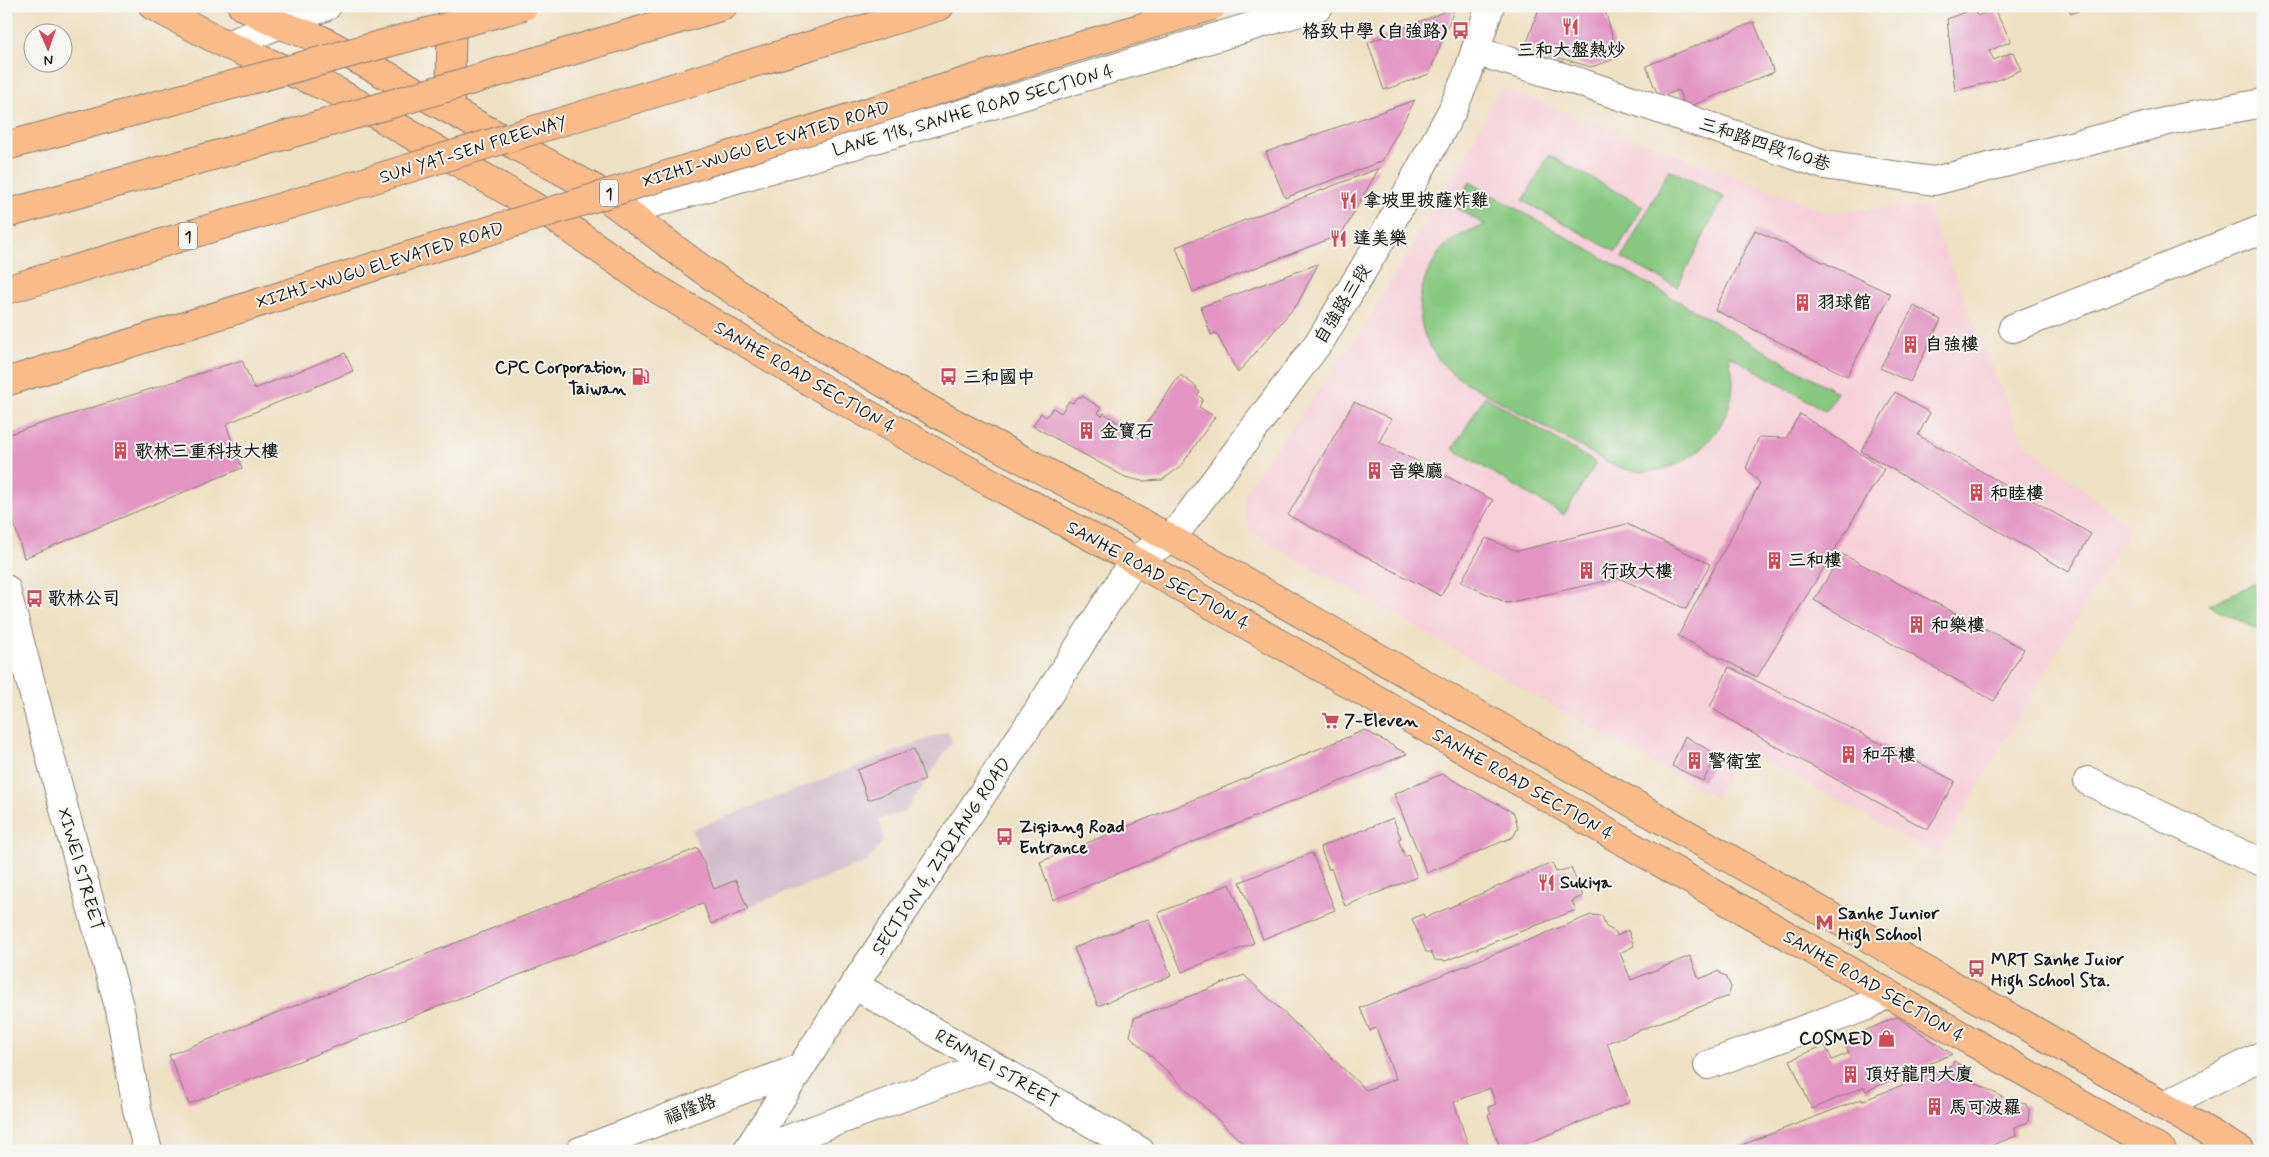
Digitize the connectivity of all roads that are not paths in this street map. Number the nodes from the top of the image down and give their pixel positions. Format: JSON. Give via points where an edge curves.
{"nodes":[{"id":1,"x":153,"y":6,"type":"edge"},
{"id":2,"x":242,"y":6,"type":"edge"},
{"id":3,"x":327,"y":6,"type":"edge"},
{"id":4,"x":452,"y":6,"type":"edge"},
{"id":5,"x":524,"y":6,"type":"edge"},
{"id":6,"x":723,"y":6,"type":"edge"},
{"id":7,"x":940,"y":6,"type":"edge"},
{"id":8,"x":1212,"y":6,"type":"edge"},
{"id":9,"x":1319,"y":6,"type":"edge"},
{"id":10,"x":1490,"y":6,"type":"edge"},
{"id":11,"x":281,"y":25,"type":"junction"},
{"id":12,"x":227,"y":45,"type":"junction"},
{"id":13,"x":1475,"y":52,"type":"junction"},
{"id":14,"x":2263,"y":103,"type":"edge"},
{"id":15,"x":450,"y":110,"type":"junction"},
{"id":16,"x":6,"y":146,"type":"edge"},
{"id":17,"x":625,"y":210,"type":"junction"},
{"id":18,"x":6,"y":214,"type":"edge"},
{"id":19,"x":2263,"y":229,"type":"edge"},
{"id":20,"x":15,"y":287,"type":"edge"},
{"id":21,"x":2012,"y":328,"type":"dead end"},
{"id":22,"x":6,"y":382,"type":"edge"},
{"id":23,"x":1171,"y":538,"type":"junction"},
{"id":24,"x":1134,"y":560,"type":"junction"},
{"id":25,"x":6,"y":589,"type":"edge"},
{"id":26,"x":2088,"y":781,"type":"dead end"},
{"id":27,"x":2253,"y":858,"type":"edge"},
{"id":28,"x":854,"y":985,"type":"junction"},
{"id":29,"x":1887,"y":993,"type":"junction"},
{"id":30,"x":2263,"y":1055,"type":"edge"},
{"id":31,"x":990,"y":1065,"type":"junction"},
{"id":32,"x":1708,"y":1065,"type":"dead end"},
{"id":33,"x":800,"y":1068,"type":"junction"},
{"id":34,"x":2164,"y":1106,"type":"junction"},
{"id":35,"x":148,"y":1151,"type":"edge"},
{"id":36,"x":580,"y":1151,"type":"edge"},
{"id":37,"x":747,"y":1151,"type":"edge"},
{"id":38,"x":756,"y":1151,"type":"edge"},
{"id":39,"x":1140,"y":1151,"type":"edge"},
{"id":40,"x":2162,"y":1151,"type":"edge"},
{"id":41,"x":2241,"y":1151,"type":"edge"}],
"edges":[{"from":1,"to":12,"type":"main road","name":"SANHE ROAD SECTION 4"},
{"from":2,"to":11,"type":"main road","name":"SANHE ROAD SECTION 4"},
{"from":3,"to":11,"type":"street"},
{"from":4,"to":15,"type":"main road"},
{"from":5,"to":16,"type":"main road","bridge":true},
{"from":6,"to":18,"type":"main road","bridge":true},
{"from":7,"to":20,"type":"main road","name":"SUN YAT-SEN FREEWAY","number":"1","bridge":true},
{"from":8,"to":22,"type":"main road","name":"XIZHI-WUGU ELEVATED ROAD","number":"1","bridge":true},
{"from":9,"to":17,"type":"street","name":"LANE 118, SANHE ROAD SECTION 4","via":[[992,105]]},
{"from":10,"to":13,"type":"street","name":"自強路三段"},
{"from":11,"to":12,"type":"street"},
{"from":11,"to":15,"type":"main road","name":"SANHE ROAD SECTION 4","via":[[320,39]]},
{"from":12,"to":24,"type":"main road","name":"SANHE ROAD SECTION 4","via":[[336,91],[559,221],[651,284],[809,381]]},
{"from":13,"to":14,"type":"street","name":"三和路四段160巷","via":[[1576,80],[1824,165],[1934,181],[2176,119]]},
{"from":13,"to":23,"type":"street","name":"自強路三段","via":[[1452,111],[1388,228],[1322,338]]},
{"from":15,"to":17,"type":"main road","name":"SANHE ROAD SECTION 4","via":[[595,189]]},
{"from":17,"to":23,"type":"main road","name":"SANHE ROAD SECTION 4","via":[[703,270],[794,331],[932,411]]},
{"from":19,"to":21,"type":"street"},
{"from":23,"to":24,"type":"street","name":"自強路三段"},
{"from":23,"to":34,"type":"main road","name":"SANHE ROAD SECTION 4"},
{"from":24,"to":28,"type":"street","name":"SECTION 4, ZIQIANG ROAD","via":[[1038,711]]},
{"from":24,"to":29,"type":"main road","name":"SANHE ROAD SECTION 4"},
{"from":25,"to":35,"type":"street","name":"XIWEI STREET","via":[[120,1010],[136,1109]]},
{"from":26,"to":27,"type":"street"},
{"from":28,"to":31,"type":"street","name":"RENMEI STREET"},
{"from":28,"to":33,"type":"street","name":"SECTION 4, ZIQIANG ROAD"},
{"from":29,"to":32,"type":"street","via":[[1866,1006]]},
{"from":29,"to":40,"type":"main road","name":"SANHE ROAD SECTION 4"},
{"from":30,"to":34,"type":"street"},
{"from":31,"to":38,"type":"street"},
{"from":31,"to":39,"type":"street","name":"RENMEI STREET"},
{"from":33,"to":36,"type":"street","name":"福隆路"},
{"from":33,"to":37,"type":"street","name":"SECTION 4, ZIQIANG ROAD"},
{"from":34,"to":41,"type":"main road","name":"SANHE ROAD SECTION 4"}]}
